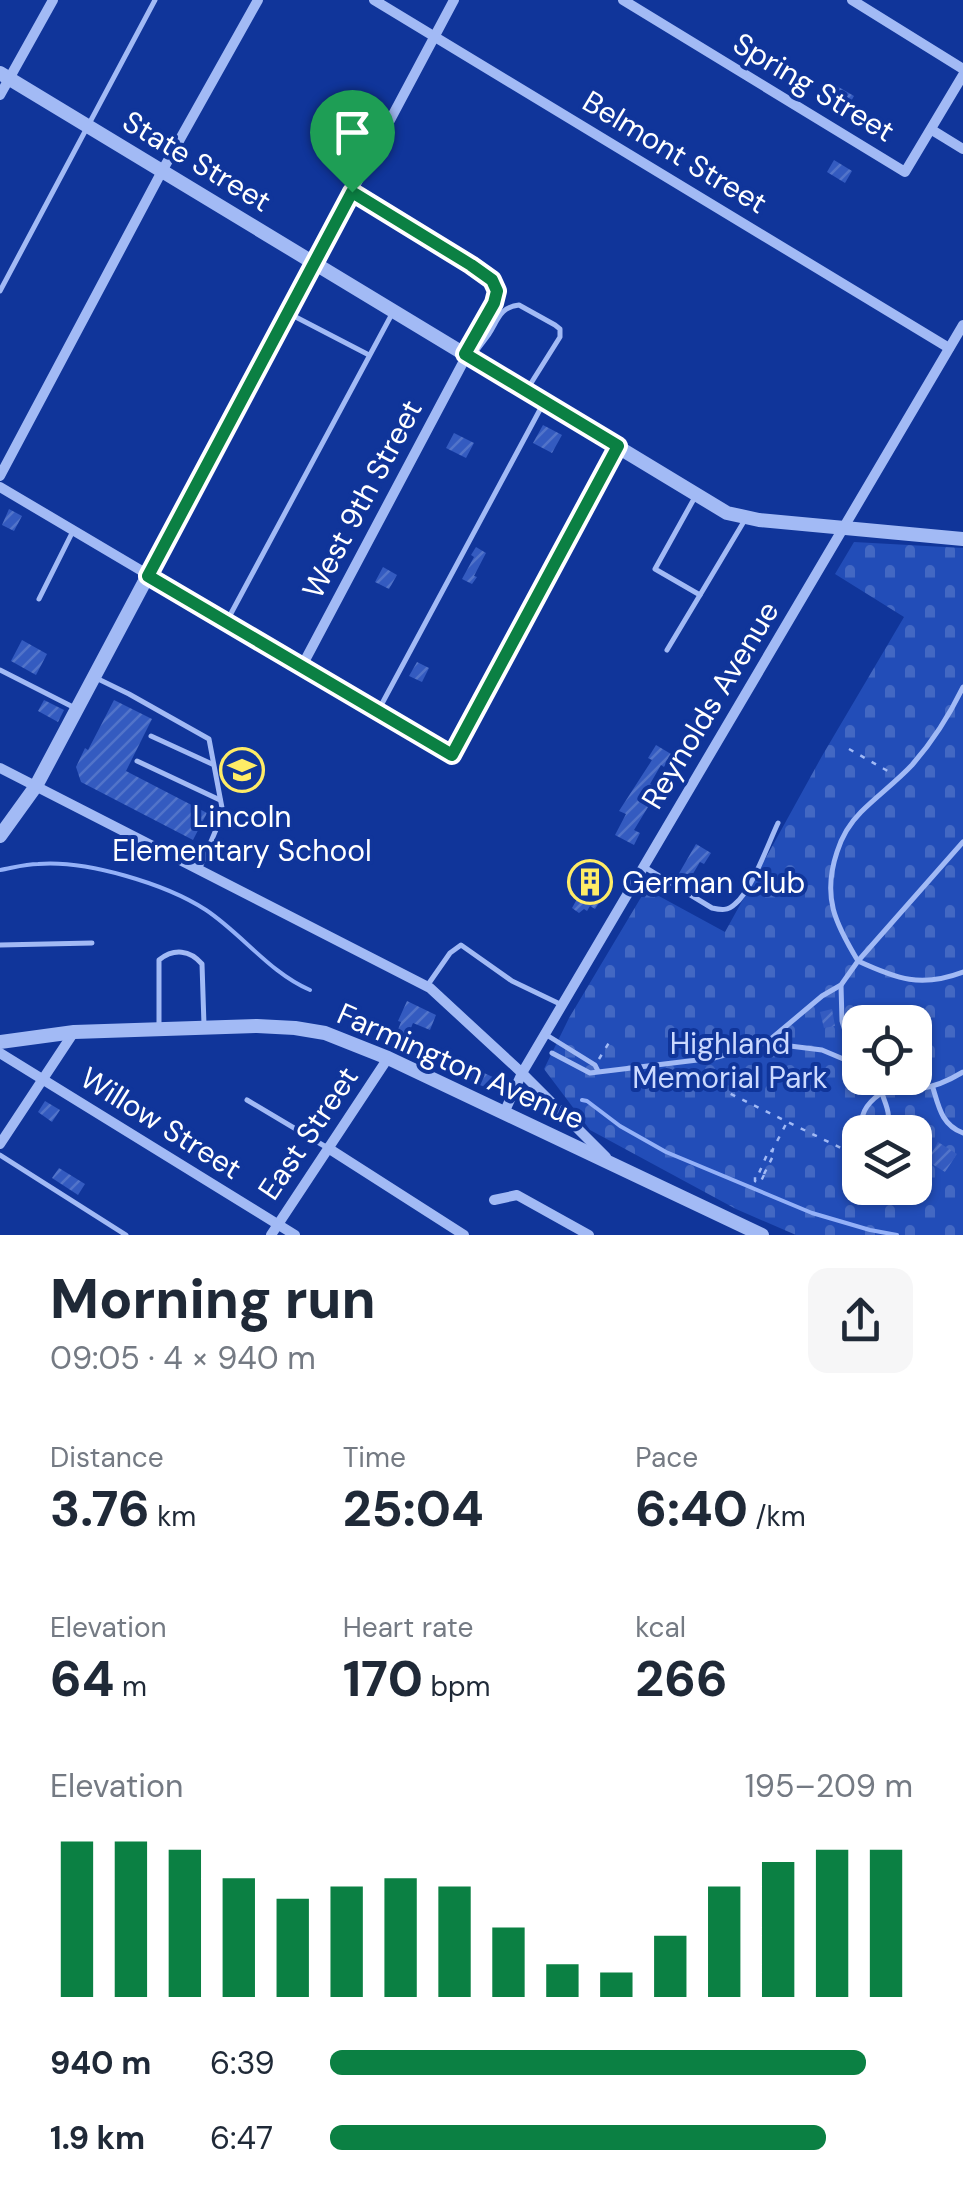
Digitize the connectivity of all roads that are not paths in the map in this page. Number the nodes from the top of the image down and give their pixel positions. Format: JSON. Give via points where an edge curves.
{"nodes":[{"id":1,"x":53,"y":0,"type":"edge"},
{"id":2,"x":155,"y":0,"type":"edge"},
{"id":3,"x":258,"y":0,"type":"edge"},
{"id":4,"x":374,"y":0,"type":"edge"},
{"id":5,"x":454,"y":0,"type":"edge"},
{"id":6,"x":623,"y":0,"type":"edge"},
{"id":7,"x":852,"y":0,"type":"edge"},
{"id":8,"x":434,"y":36,"type":"junction"},
{"id":9,"x":963,"y":72,"type":"edge"},
{"id":10,"x":4,"y":76,"type":"edge"},
{"id":11,"x":0,"y":96,"type":"edge"},
{"id":12,"x":87,"y":127,"type":"junction"},
{"id":13,"x":932,"y":130,"type":"junction"},
{"id":14,"x":963,"y":150,"type":"edge"},
{"id":15,"x":161,"y":172,"type":"junction"},
{"id":16,"x":352,"y":192,"type":"junction"},
{"id":17,"x":314,"y":263,"type":"junction"},
{"id":18,"x":0,"y":292,"type":"edge"},
{"id":19,"x":394,"y":311,"type":"junction"},
{"id":20,"x":288,"y":313,"type":"junction"},
{"id":21,"x":963,"y":325,"type":"edge"},
{"id":22,"x":949,"y":348,"type":"junction"},
{"id":23,"x":370,"y":355,"type":"junction"},
{"id":24,"x":468,"y":356,"type":"junction"},
{"id":25,"x":526,"y":391,"type":"junction"},
{"id":26,"x":544,"y":402,"type":"junction"},
{"id":27,"x":618,"y":446,"type":"junction"},
{"id":28,"x":0,"y":476,"type":"edge"},
{"id":29,"x":0,"y":486,"type":"edge"},
{"id":30,"x":696,"y":494,"type":"junction"},
{"id":31,"x":747,"y":518,"type":"junction"},
{"id":32,"x":844,"y":527,"type":"junction"},
{"id":33,"x":74,"y":531,"type":"junction"},
{"id":34,"x":963,"y":539,"type":"edge"},
{"id":35,"x":148,"y":576,"type":"junction"},
{"id":36,"x":700,"y":595,"type":"junction"},
{"id":37,"x":39,"y":599,"type":"dead end"},
{"id":38,"x":226,"y":622,"type":"junction"},
{"id":39,"x":667,"y":650,"type":"dead end"},
{"id":40,"x":302,"y":666,"type":"junction"},
{"id":41,"x":0,"y":670,"type":"edge"},
{"id":42,"x":94,"y":677,"type":"junction"},
{"id":43,"x":963,"y":687,"type":"edge"},
{"id":44,"x":77,"y":709,"type":"junction"},
{"id":45,"x":378,"y":711,"type":"junction"},
{"id":46,"x":150,"y":736,"type":"dead end"},
{"id":47,"x":137,"y":761,"type":"dead end"},
{"id":48,"x":212,"y":764,"type":"junction"},
{"id":49,"x":0,"y":768,"type":"edge"},
{"id":50,"x":36,"y":786,"type":"junction"},
{"id":51,"x":220,"y":800,"type":"junction"},
{"id":52,"x":778,"y":823,"type":"dead end"},
{"id":53,"x":0,"y":836,"type":"edge"},
{"id":54,"x":963,"y":842,"type":"edge"},
{"id":55,"x":644,"y":866,"type":"junction"},
{"id":56,"x":199,"y":870,"type":"junction"},
{"id":57,"x":92,"y":943,"type":"dead end"},
{"id":58,"x":0,"y":946,"type":"edge"},
{"id":59,"x":858,"y":961,"type":"junction"},
{"id":60,"x":963,"y":972,"type":"edge"},
{"id":61,"x":840,"y":985,"type":"junction"},
{"id":62,"x":427,"y":986,"type":"junction"},
{"id":63,"x":562,"y":1005,"type":"junction"},
{"id":64,"x":842,"y":1021,"type":"edge"},
{"id":65,"x":204,"y":1028,"type":"junction"},
{"id":66,"x":160,"y":1029,"type":"junction"},
{"id":67,"x":74,"y":1032,"type":"junction"},
{"id":68,"x":545,"y":1034,"type":"junction"},
{"id":69,"x":0,"y":1042,"type":"edge"},
{"id":70,"x":766,"y":1043,"type":"junction"},
{"id":71,"x":0,"y":1054,"type":"edge"},
{"id":72,"x":552,"y":1054,"type":"dead end"},
{"id":73,"x":842,"y":1057,"type":"edge"},
{"id":74,"x":388,"y":1058,"type":"junction"},
{"id":75,"x":597,"y":1068,"type":"junction"},
{"id":76,"x":963,"y":1072,"type":"edge"},
{"id":77,"x":520,"y":1076,"type":"junction"},
{"id":78,"x":43,"y":1079,"type":"junction"},
{"id":79,"x":932,"y":1088,"type":"joint"},
{"id":80,"x":878,"y":1095,"type":"edge"},
{"id":81,"x":247,"y":1100,"type":"dead end"},
{"id":82,"x":504,"y":1113,"type":"junction"},
{"id":83,"x":863,"y":1115,"type":"edge"},
{"id":84,"x":963,"y":1133,"type":"edge"},
{"id":85,"x":0,"y":1144,"type":"edge"},
{"id":86,"x":328,"y":1148,"type":"junction"},
{"id":87,"x":0,"y":1155,"type":"edge"},
{"id":88,"x":614,"y":1165,"type":"junction"},
{"id":89,"x":494,"y":1200,"type":"dead end"},
{"id":90,"x":274,"y":1230,"type":"edge"},
{"id":91,"x":744,"y":1231,"type":"edge"},
{"id":92,"x":126,"y":1235,"type":"edge"},
{"id":93,"x":294,"y":1235,"type":"edge"},
{"id":94,"x":464,"y":1235,"type":"edge"},
{"id":95,"x":589,"y":1235,"type":"edge"},
{"id":96,"x":762,"y":1235,"type":"edge"}],
"edges":[{"from":1,"to":10,"type":"street"},
{"from":2,"to":12,"type":"lane"},
{"from":3,"to":15,"type":"street"},
{"from":4,"to":8,"type":"street","name":"Belmont Street"},
{"from":5,"to":8,"type":"street"},
{"from":6,"to":13,"type":"street","name":"Spring Street","via":[[905,172]]},
{"from":7,"to":9,"type":"street"},
{"from":8,"to":16,"type":"street"},
{"from":8,"to":22,"type":"street","name":"Belmont Street"},
{"from":9,"to":13,"type":"street"},
{"from":10,"to":11,"type":"street"},
{"from":10,"to":12,"type":"street","name":"State Street"},
{"from":12,"to":15,"type":"street","name":"State Street"},
{"from":12,"to":18,"type":"lane"},
{"from":13,"to":14,"type":"street","name":"Spring Street"},
{"from":15,"to":17,"type":"street","name":"State Street"},
{"from":15,"to":28,"type":"street"},
{"from":16,"to":17,"type":"street"},
{"from":16,"to":24,"type":"lane","via":[[492,280],[494,303]]},
{"from":17,"to":19,"type":"street","name":"State Street"},
{"from":17,"to":20,"type":"street"},
{"from":19,"to":23,"type":"lane"},
{"from":19,"to":24,"type":"street","name":"State Street"},
{"from":20,"to":23,"type":"lane"},
{"from":20,"to":35,"type":"street"},
{"from":21,"to":22,"type":"street","name":"Reynolds Avenue"},
{"from":22,"to":32,"type":"street","name":"Reynolds Avenue"},
{"from":23,"to":38,"type":"lane"},
{"from":24,"to":25,"type":"street","name":"State Street"},
{"from":24,"to":25,"type":"lane","via":[[507,307],[518,305],[555,325],[560,337]]},
{"from":24,"to":40,"type":"street","name":"West 9th Street"},
{"from":25,"to":26,"type":"street","name":"State Street"},
{"from":26,"to":27,"type":"street","name":"State Street"},
{"from":26,"to":45,"type":"lane"},
{"from":27,"to":30,"type":"street","name":"State Street"},
{"from":27,"to":45,"type":"street","via":[[452,755]]},
{"from":29,"to":33,"type":"street"},
{"from":30,"to":31,"type":"street","name":"State Street"},
{"from":30,"to":36,"type":"lane","via":[[655,569]]},
{"from":31,"to":32,"type":"street","name":"State Street"},
{"from":31,"to":36,"type":"lane"},
{"from":32,"to":34,"type":"street","name":"State Street"},
{"from":32,"to":55,"type":"street","name":"Reynolds Avenue"},
{"from":33,"to":35,"type":"street"},
{"from":33,"to":37,"type":"lane"},
{"from":35,"to":38,"type":"street"},
{"from":35,"to":42,"type":"street"},
{"from":36,"to":39,"type":"lane"},
{"from":38,"to":40,"type":"street"},
{"from":40,"to":45,"type":"street"},
{"from":41,"to":44,"type":"lane"},
{"from":42,"to":44,"type":"street"},
{"from":42,"to":48,"type":"lane","via":[[209,739]]},
{"from":43,"to":59,"type":"lane","via":[[911,765],[846,830],[830,872],[830,900]]},
{"from":44,"to":50,"type":"street"},
{"from":46,"to":48,"type":"lane"},
{"from":47,"to":51,"type":"lane"},
{"from":48,"to":51,"type":"lane"},
{"from":49,"to":50,"type":"street"},
{"from":50,"to":53,"type":"street"},
{"from":50,"to":56,"type":"street"},
{"from":51,"to":56,"type":"lane","via":[[223,814]]},
{"from":52,"to":55,"type":"lane","via":[[746,892],[723,911]]},
{"from":54,"to":59,"type":"lane"},
{"from":55,"to":63,"type":"street","name":"Reynolds Avenue"},
{"from":56,"to":62,"type":"street"},
{"from":57,"to":58,"type":"lane"},
{"from":59,"to":60,"type":"lane","via":[[912,980]]},
{"from":59,"to":61,"type":"lane"},
{"from":61,"to":64,"type":"lane"},
{"from":61,"to":70,"type":"lane"},
{"from":62,"to":63,"type":"lane","via":[[461,945]]},
{"from":62,"to":77,"type":"street"},
{"from":63,"to":68,"type":"street","name":"Reynolds Avenue"},
{"from":65,"to":66,"type":"street","name":"Farmington Avenue"},
{"from":65,"to":66,"type":"lane","via":[[202,964],[182,952],[158,960]]},
{"from":65,"to":74,"type":"street","name":"Farmington Avenue","via":[[295,1028]]},
{"from":66,"to":67,"type":"street","name":"Farmington Avenue"},
{"from":67,"to":69,"type":"street","name":"Farmington Avenue"},
{"from":67,"to":78,"type":"street"},
{"from":68,"to":75,"type":"lane"},
{"from":68,"to":77,"type":"street","name":"Reynolds Avenue"},
{"from":70,"to":73,"type":"lane"},
{"from":70,"to":75,"type":"lane","via":[[724,1056]]},
{"from":71,"to":78,"type":"street","name":"Willow Street"},
{"from":72,"to":75,"type":"lane","via":[[590,1073]]},
{"from":74,"to":82,"type":"street","name":"Farmington Avenue"},
{"from":74,"to":86,"type":"street","name":"East Street"},
{"from":76,"to":79,"type":"lane"},
{"from":77,"to":82,"type":"street","name":"Reynolds Avenue"},
{"from":77,"to":88,"type":"street"},
{"from":78,"to":85,"type":"street"},
{"from":78,"to":90,"type":"street","name":"Willow Street"},
{"from":79,"to":84,"type":"lane","via":[[942,1117]]},
{"from":80,"to":83,"type":"lane"},
{"from":81,"to":86,"type":"lane"},
{"from":82,"to":88,"type":"street","name":"Farmington Avenue"},
{"from":86,"to":90,"type":"street","name":"East Street"},
{"from":86,"to":94,"type":"street"},
{"from":87,"to":92,"type":"lane"},
{"from":88,"to":91,"type":"street","name":"Farmington Avenue"},
{"from":89,"to":95,"type":"street","via":[[517,1195]]},
{"from":90,"to":93,"type":"street","name":"Willow Street"},
{"from":91,"to":96,"type":"street","name":"Farmington Avenue"}]}
